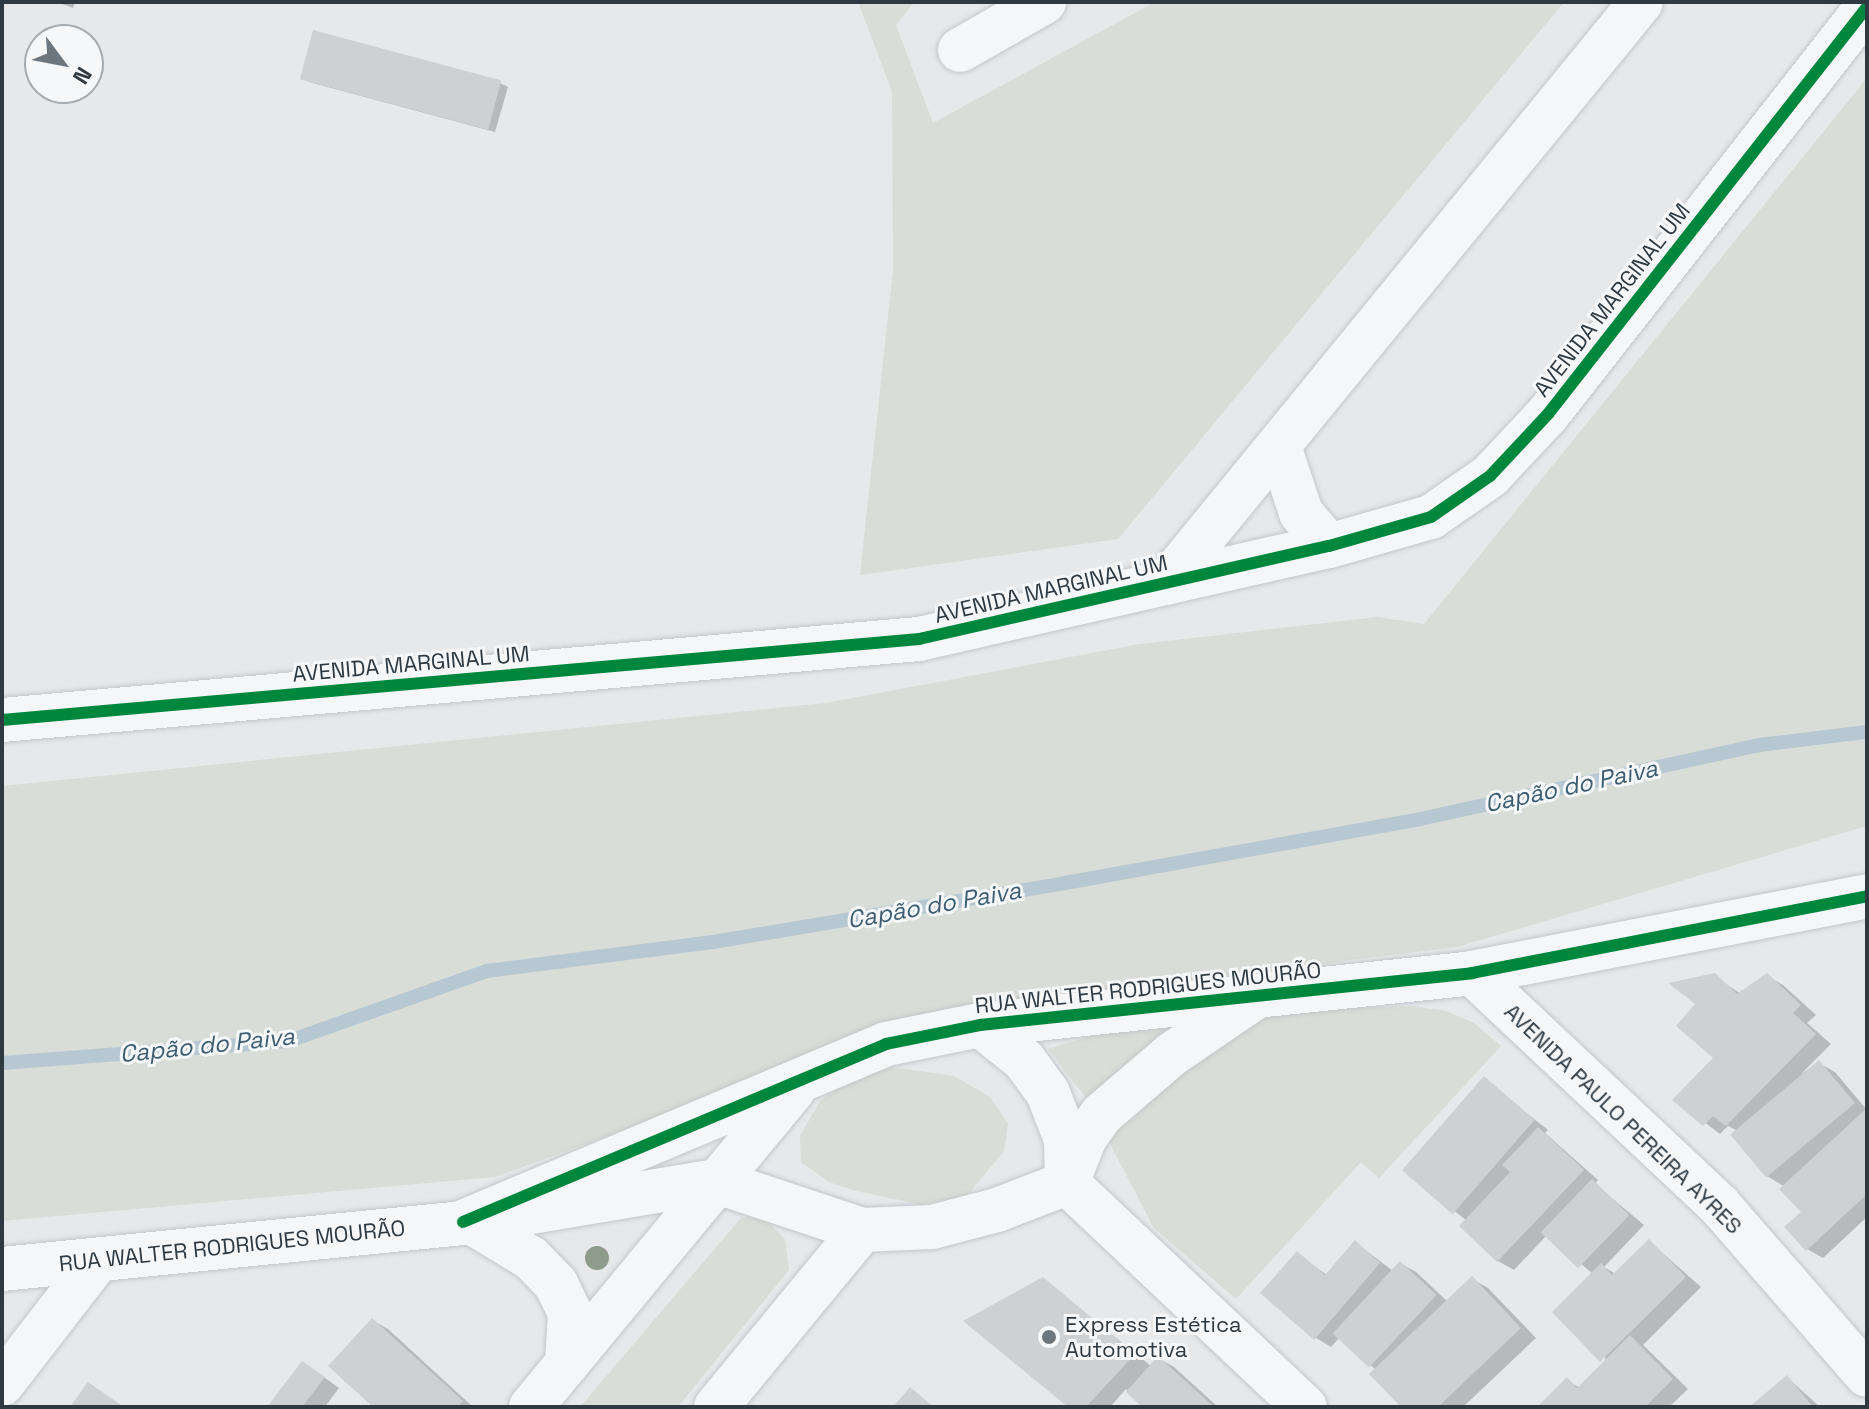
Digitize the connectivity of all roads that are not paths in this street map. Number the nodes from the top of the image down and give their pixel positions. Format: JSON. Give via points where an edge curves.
{"nodes":[{"id":1,"x":1044,"y":2,"type":"edge"},
{"id":2,"x":1641,"y":2,"type":"edge"},
{"id":3,"x":1867,"y":7,"type":"edge"},
{"id":4,"x":960,"y":50,"type":"dead end"},
{"id":5,"x":1280,"y":449,"type":"junction"},
{"id":6,"x":1329,"y":546,"type":"junction"},
{"id":7,"x":1166,"y":583,"type":"junction"},
{"id":8,"x":2,"y":720,"type":"edge"},
{"id":9,"x":1867,"y":896,"type":"edge"},
{"id":10,"x":1472,"y":973,"type":"junction"},
{"id":11,"x":1258,"y":995,"type":"junction"},
{"id":12,"x":980,"y":1025,"type":"junction"},
{"id":13,"x":797,"y":1085,"type":"junction"},
{"id":14,"x":715,"y":1181,"type":"junction"},
{"id":15,"x":1067,"y":1183,"type":"junction"},
{"id":16,"x":467,"y":1222,"type":"junction"},
{"id":17,"x":862,"y":1230,"type":"junction"},
{"id":18,"x":98,"y":1260,"type":"junction"},
{"id":19,"x":2,"y":1269,"type":"edge"},
{"id":20,"x":567,"y":1363,"type":"junction"},
{"id":21,"x":1867,"y":1375,"type":"edge"},
{"id":22,"x":2,"y":1384,"type":"edge"},
{"id":23,"x":531,"y":1407,"type":"edge"},
{"id":24,"x":716,"y":1407,"type":"edge"},
{"id":25,"x":1305,"y":1407,"type":"edge"}],
"edges":[{"from":1,"to":4,"type":"street"},
{"from":2,"to":5,"type":"street","name":"AVENIDA MARGINAL UM"},
{"from":3,"to":6,"type":"street","name":"AVENIDA MARGINAL UM","via":[[1548,414],[1490,476],[1431,517]]},
{"from":5,"to":6,"type":"street","via":[[1301,513]]},
{"from":5,"to":7,"type":"street","name":"AVENIDA MARGINAL UM"},
{"from":6,"to":7,"type":"street","name":"AVENIDA MARGINAL UM"},
{"from":7,"to":8,"type":"street","name":"AVENIDA MARGINAL UM","via":[[919,639]]},
{"from":9,"to":10,"type":"street","name":"RUA WALTER RODRIGUES MOURÃO"},
{"from":10,"to":11,"type":"street","name":"RUA WALTER RODRIGUES MOURÃO"},
{"from":10,"to":21,"type":"street","name":"AVENIDA PAULO PEREIRA AYRES","via":[[1719,1205]]},
{"from":11,"to":12,"type":"street","name":"RUA WALTER RODRIGUES MOURÃO"},
{"from":11,"to":15,"type":"street","via":[[1172,1054],[1102,1114],[1086,1136]]},
{"from":12,"to":13,"type":"street","name":"RUA WALTER RODRIGUES MOURÃO","via":[[886,1044]]},
{"from":12,"to":15,"type":"street","via":[[1024,1060],[1048,1093],[1066,1140]]},
{"from":13,"to":14,"type":"street"},
{"from":13,"to":16,"type":"street","name":"RUA WALTER RODRIGUES MOURÃO"},
{"from":14,"to":16,"type":"street","name":"RUA WALTER RODRIGUES MOURÃO"},
{"from":14,"to":17,"type":"street","name":"RUA WALTER RODRIGUES MOURÃO"},
{"from":14,"to":20,"type":"street"},
{"from":15,"to":17,"type":"street","via":[[932,1227]]},
{"from":15,"to":25,"type":"street"},
{"from":16,"to":18,"type":"street","name":"RUA WALTER RODRIGUES MOURÃO"},
{"from":16,"to":20,"type":"street","via":[[531,1258],[556,1284],[570,1313]]},
{"from":17,"to":24,"type":"street"},
{"from":18,"to":19,"type":"street","name":"RUA WALTER RODRIGUES MOURÃO"},
{"from":18,"to":22,"type":"street"},
{"from":20,"to":23,"type":"street"}]}
